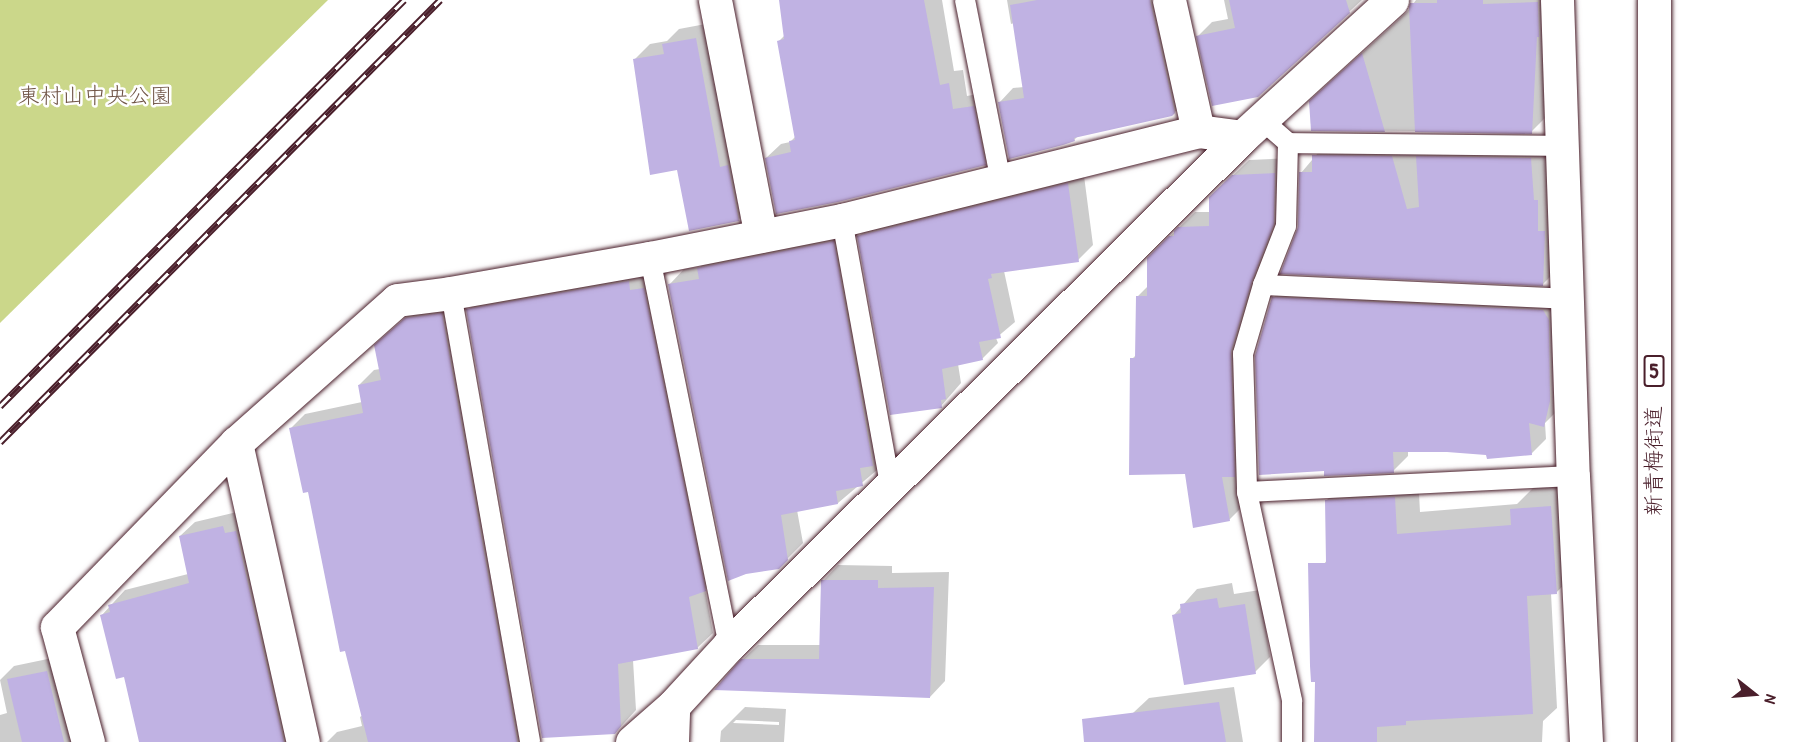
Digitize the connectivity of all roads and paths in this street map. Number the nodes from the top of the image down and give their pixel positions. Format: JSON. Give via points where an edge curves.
{"nodes":[{"id":1,"x":715,"y":0,"type":"edge"},
{"id":2,"x":965,"y":0,"type":"edge"},
{"id":3,"x":1169,"y":0,"type":"edge"},
{"id":4,"x":1392,"y":0,"type":"edge"},
{"id":5,"x":1557,"y":0,"type":"edge"},
{"id":6,"x":1654,"y":0,"type":"edge"},
{"id":7,"x":1252,"y":129,"type":"junction"},
{"id":8,"x":1198,"y":131,"type":"junction"},
{"id":9,"x":1288,"y":143,"type":"junction"},
{"id":10,"x":1562,"y":146,"type":"junction"},
{"id":11,"x":1001,"y":181,"type":"junction"},
{"id":12,"x":842,"y":220,"type":"junction"},
{"id":13,"x":761,"y":237,"type":"junction"},
{"id":14,"x":650,"y":258,"type":"junction"},
{"id":15,"x":1263,"y":285,"type":"junction"},
{"id":16,"x":451,"y":293,"type":"junction"},
{"id":17,"x":1567,"y":298,"type":"junction"},
{"id":18,"x":236,"y":444,"type":"junction"},
{"id":19,"x":1573,"y":476,"type":"junction"},
{"id":20,"x":891,"y":483,"type":"junction"},
{"id":21,"x":1247,"y":492,"type":"junction"},
{"id":22,"x":729,"y":645,"type":"junction"},
{"id":23,"x":673,"y":706,"type":"junction"},
{"id":24,"x":88,"y":742,"type":"edge"},
{"id":25,"x":303,"y":742,"type":"edge"},
{"id":26,"x":530,"y":742,"type":"edge"},
{"id":27,"x":632,"y":742,"type":"edge"},
{"id":28,"x":672,"y":742,"type":"edge"},
{"id":29,"x":1292,"y":742,"type":"edge"},
{"id":30,"x":1586,"y":742,"type":"edge"},
{"id":31,"x":1654,"y":742,"type":"edge"}],
"edges":[{"from":1,"to":13,"type":"street"},
{"from":2,"to":11,"type":"lane"},
{"from":3,"to":8,"type":"street"},
{"from":4,"to":7,"type":"street"},
{"from":5,"to":10,"type":"street"},
{"from":6,"to":31,"type":"street","name":"新青梅街道","number":"5"},
{"from":7,"to":8,"type":"street"},
{"from":7,"to":9,"type":"lane"},
{"from":7,"to":20,"type":"street"},
{"from":8,"to":11,"type":"street"},
{"from":9,"to":10,"type":"lane"},
{"from":9,"to":15,"type":"lane","via":[[1286,226]]},
{"from":10,"to":17,"type":"street"},
{"from":11,"to":12,"type":"street"},
{"from":12,"to":13,"type":"street"},
{"from":12,"to":20,"type":"lane"},
{"from":13,"to":14,"type":"street"},
{"from":14,"to":16,"type":"street"},
{"from":14,"to":22,"type":"lane"},
{"from":15,"to":17,"type":"lane"},
{"from":15,"to":21,"type":"lane","via":[[1243,354]]},
{"from":16,"to":18,"type":"street","via":[[398,300]]},
{"from":16,"to":26,"type":"lane"},
{"from":17,"to":19,"type":"street"},
{"from":18,"to":24,"type":"street","via":[[57,627]]},
{"from":18,"to":25,"type":"street"},
{"from":19,"to":21,"type":"lane"},
{"from":19,"to":30,"type":"street"},
{"from":20,"to":22,"type":"street"},
{"from":21,"to":29,"type":"lane","via":[[1292,701]]},
{"from":22,"to":23,"type":"street"},
{"from":23,"to":27,"type":"street"},
{"from":23,"to":28,"type":"street"}]}
